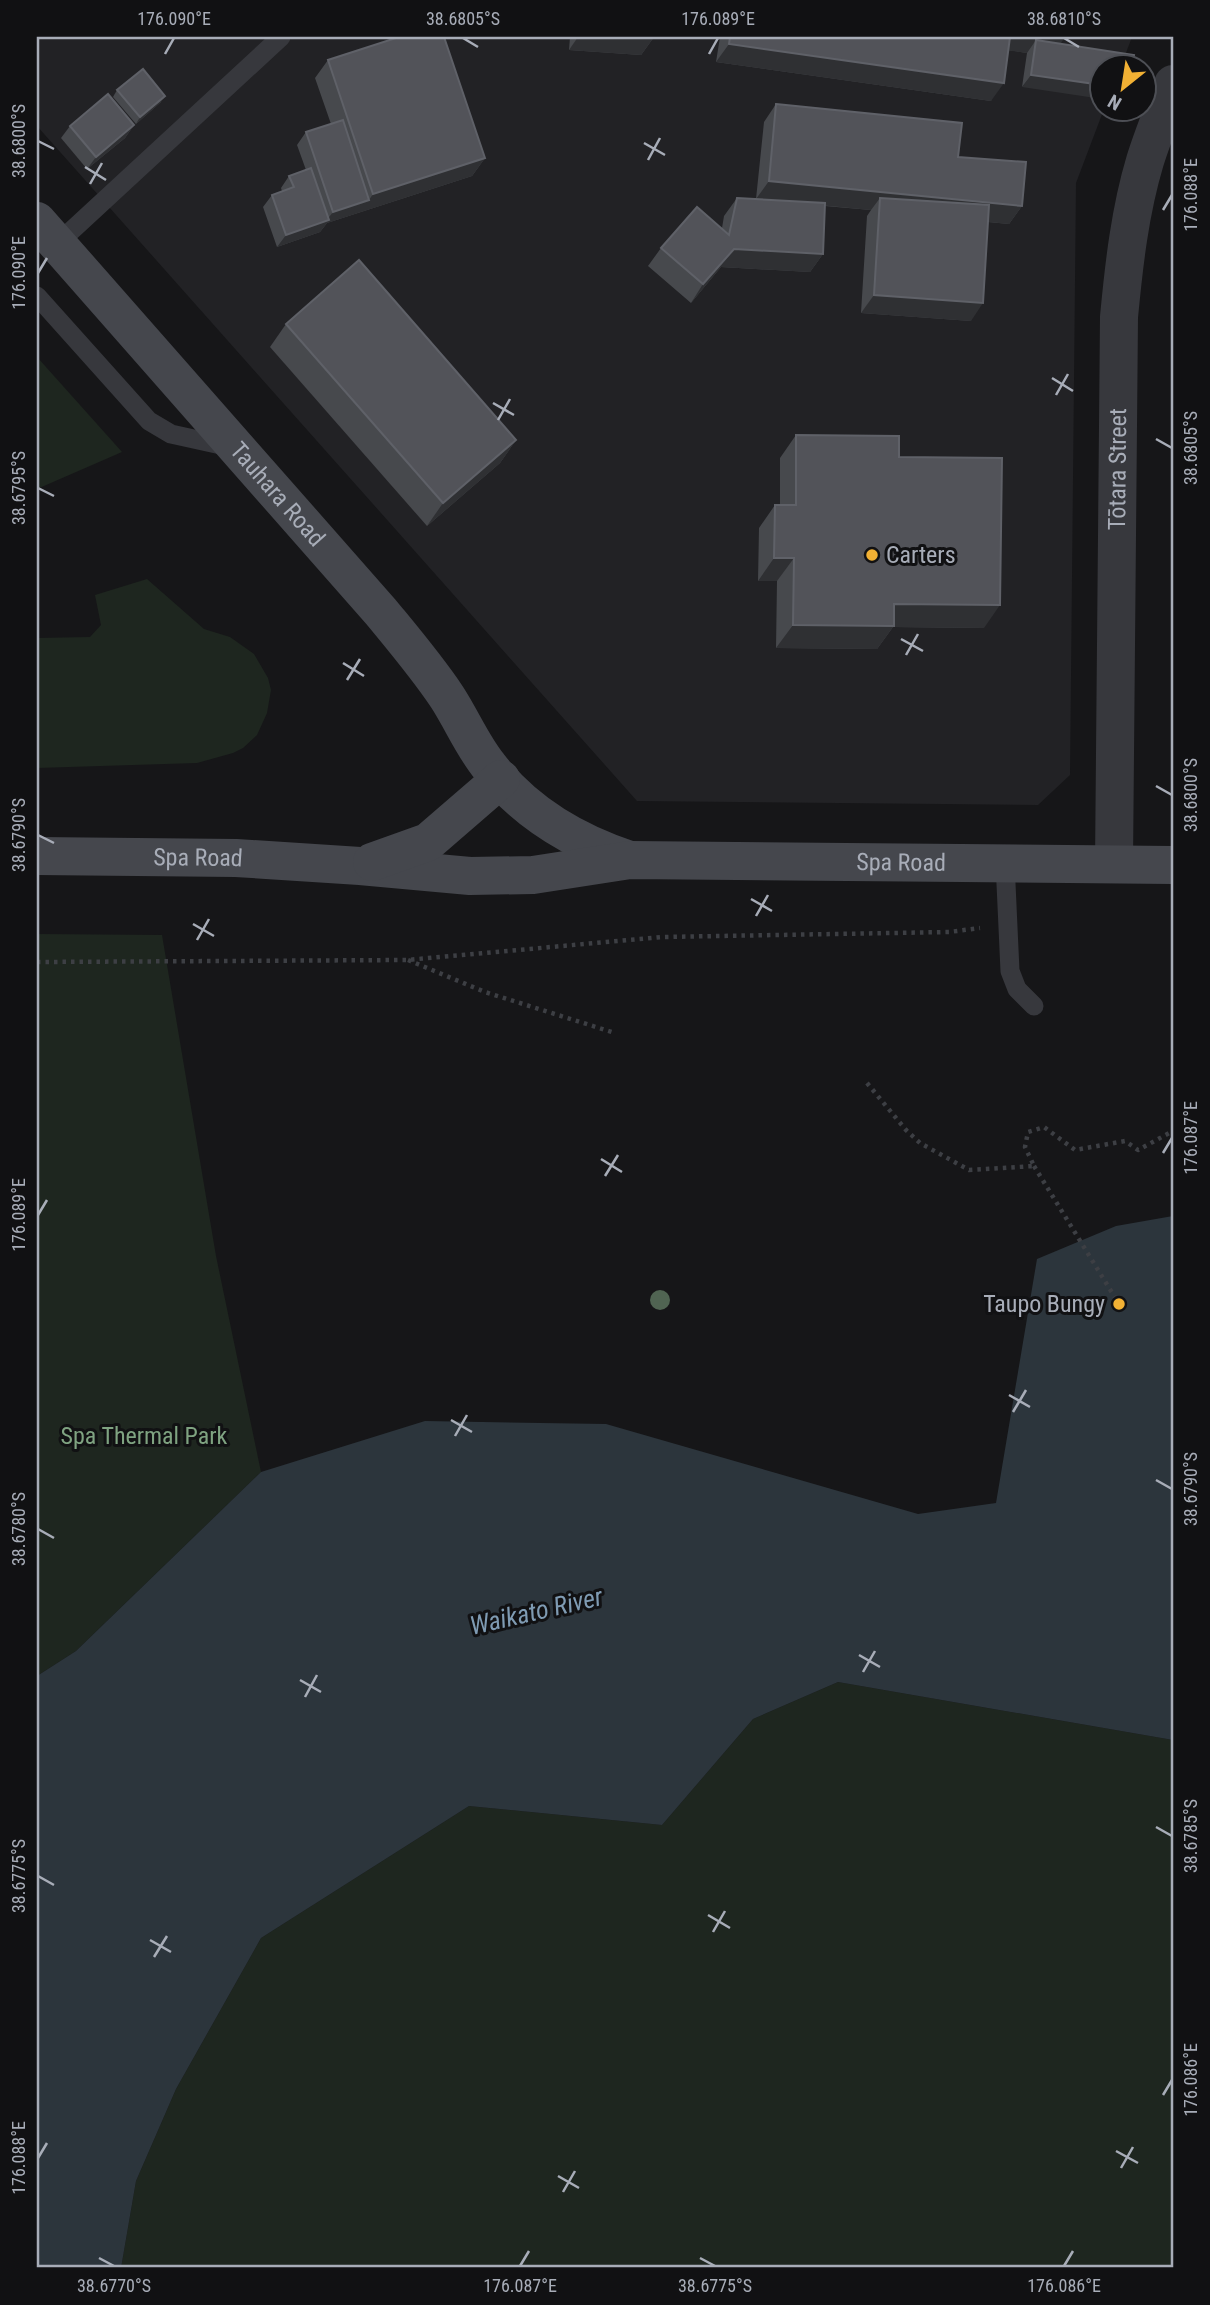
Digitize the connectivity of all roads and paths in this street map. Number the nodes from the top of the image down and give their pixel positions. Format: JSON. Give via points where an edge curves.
{"nodes":[{"id":1,"x":281,"y":37,"type":"edge"},
{"id":2,"x":1173,"y":84,"type":"edge"},
{"id":3,"x":47,"y":233,"type":"edge"},
{"id":4,"x":37,"y":296,"type":"edge"},
{"id":5,"x":238,"y":449,"type":"junction"},
{"id":6,"x":501,"y":779,"type":"junction"},
{"id":7,"x":37,"y":856,"type":"edge"},
{"id":8,"x":630,"y":860,"type":"junction"},
{"id":9,"x":1005,"y":862,"type":"junction"},
{"id":10,"x":1114,"y":863,"type":"junction"},
{"id":11,"x":1173,"y":865,"type":"edge"},
{"id":12,"x":360,"y":866,"type":"junction"},
{"id":13,"x":980,"y":928,"type":"dead end"},
{"id":14,"x":407,"y":960,"type":"junction"},
{"id":15,"x":37,"y":962,"type":"edge"},
{"id":16,"x":1034,"y":1006,"type":"dead end"},
{"id":17,"x":615,"y":1033,"type":"dead end"},
{"id":18,"x":867,"y":1083,"type":"dead end"},
{"id":19,"x":1173,"y":1131,"type":"edge"},
{"id":20,"x":1034,"y":1166,"type":"junction"},
{"id":21,"x":1119,"y":1304,"type":"dead end"}],
"edges":[{"from":1,"to":3,"type":"lane"},
{"from":2,"to":10,"type":"street","name":"Tōtara Street","via":[[1145,160],[1132,214],[1119,317]]},
{"from":3,"to":5,"type":"main road","name":"Tauhara Road"},
{"from":4,"to":5,"type":"lane","via":[[149,421],[171,434]]},
{"from":5,"to":6,"type":"main road","name":"Tauhara Road","via":[[424,664]]},
{"from":6,"to":8,"type":"main road","name":"Spa Road","via":[[544,819],[596,849]]},
{"from":6,"to":12,"type":"main road","name":"Spa Road","via":[[428,842]]},
{"from":7,"to":12,"type":"main road","name":"Spa Road","via":[[236,858]]},
{"from":8,"to":9,"type":"main road","name":"Spa Road"},
{"from":8,"to":12,"type":"main road","name":"Spa Road","via":[[533,875],[470,876]]},
{"from":9,"to":10,"type":"main road","name":"Spa Road"},
{"from":9,"to":16,"type":"lane","via":[[1010,971],[1017,989]]},
{"from":10,"to":11,"type":"main road","name":"Spa Road"},
{"from":13,"to":14,"type":"path","via":[[662,937]]},
{"from":14,"to":15,"type":"path"},
{"from":14,"to":17,"type":"path","via":[[485,992]]},
{"from":18,"to":20,"type":"path","via":[[920,1143],[969,1170]]},
{"from":19,"to":20,"type":"path","via":[[1138,1150],[1125,1141],[1075,1150],[1044,1127],[1028,1132],[1025,1147]]},
{"from":20,"to":21,"type":"path"}]}
